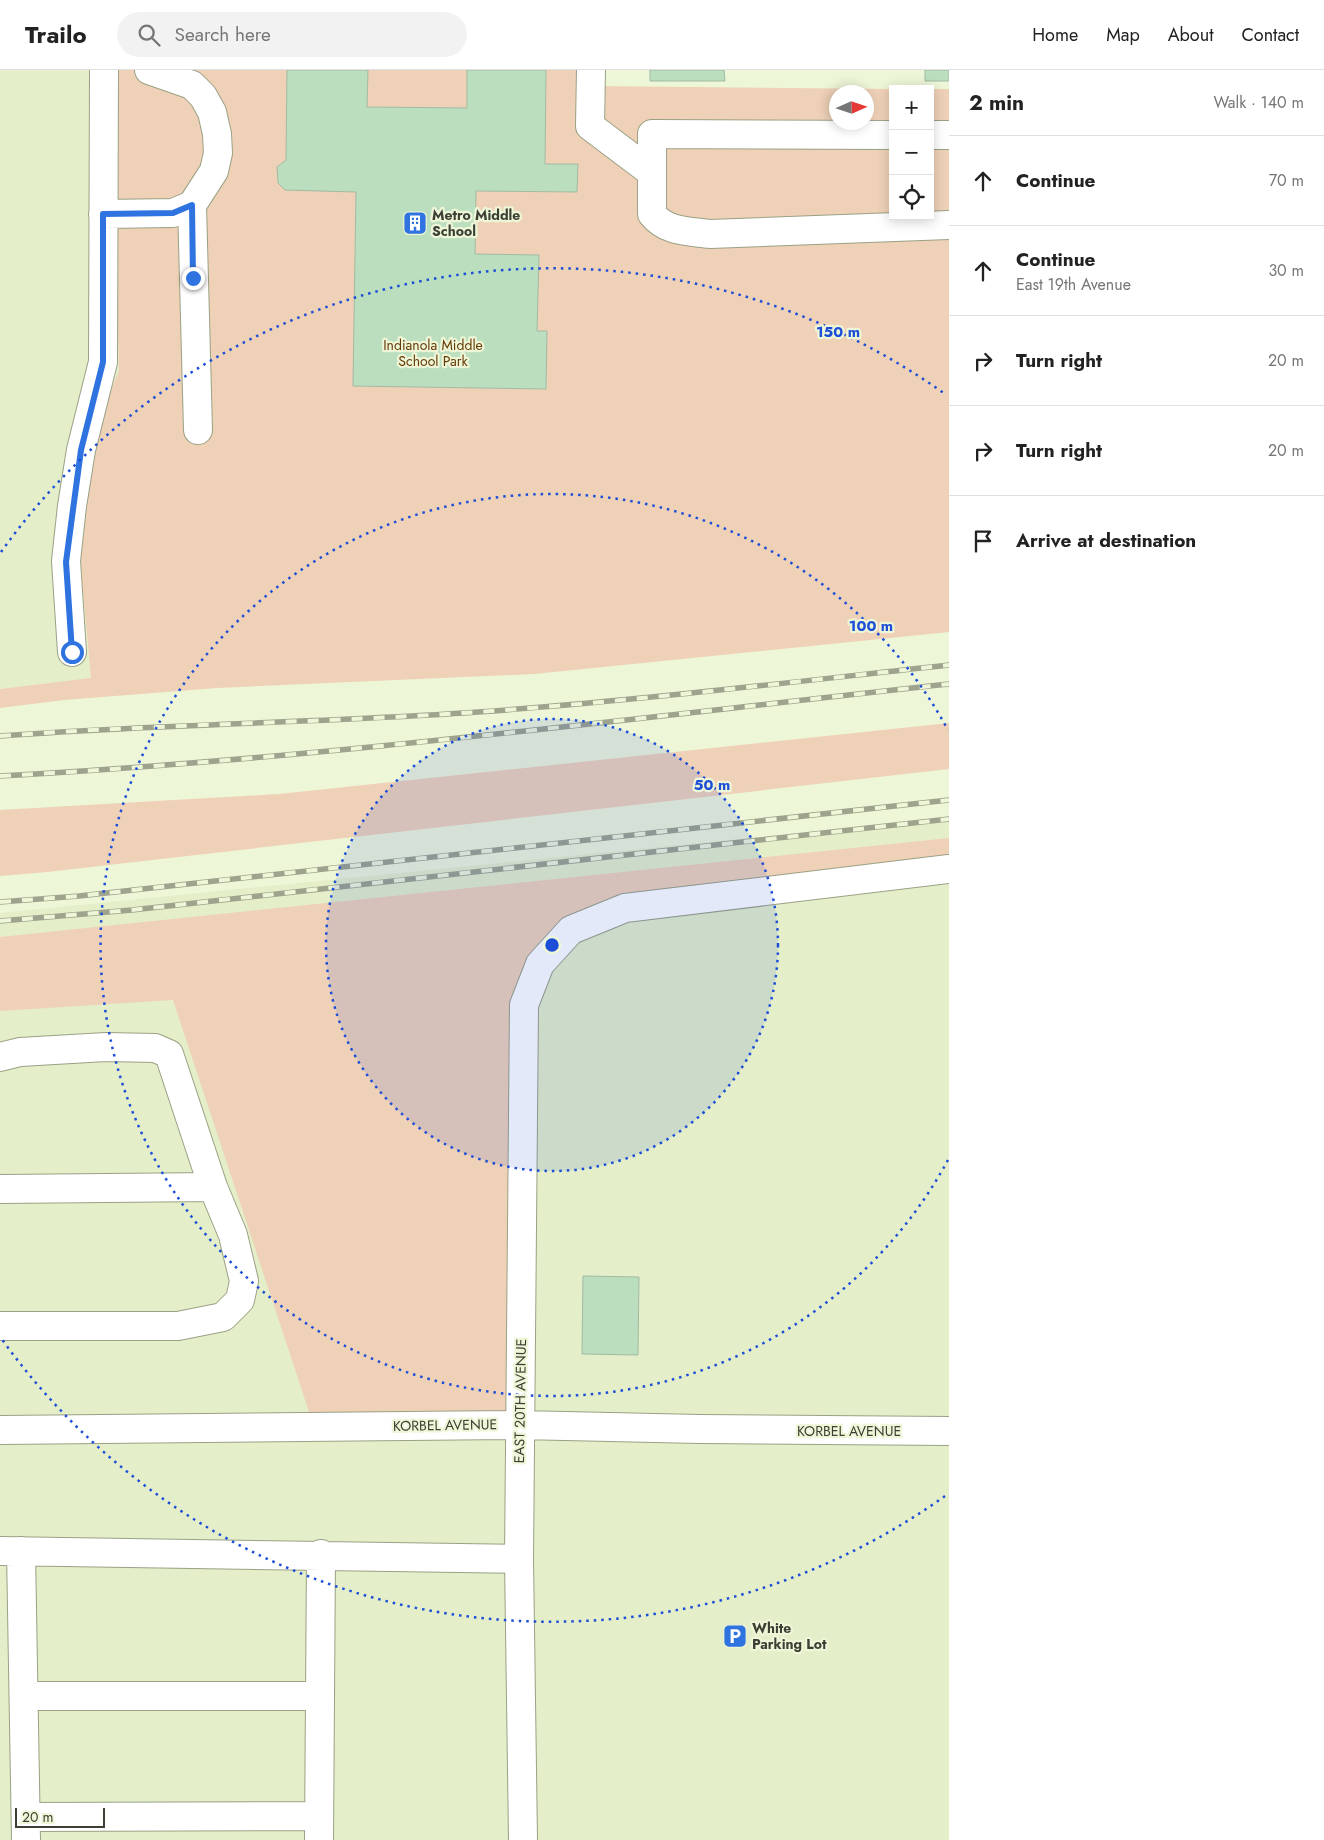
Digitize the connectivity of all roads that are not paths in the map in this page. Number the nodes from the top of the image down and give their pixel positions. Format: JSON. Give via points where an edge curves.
{"nodes":[{"id":1,"x":104,"y":70,"type":"edge"},
{"id":2,"x":149,"y":70,"type":"edge"},
{"id":3,"x":591,"y":70,"type":"edge"},
{"id":4,"x":889,"y":135,"type":"edge"},
{"id":5,"x":934,"y":135,"type":"edge"},
{"id":6,"x":949,"y":135,"type":"edge"},
{"id":7,"x":651,"y":172,"type":"junction"},
{"id":8,"x":192,"y":205,"type":"junction"},
{"id":9,"x":103,"y":214,"type":"junction"},
{"id":10,"x":949,"y":225,"type":"edge"},
{"id":11,"x":198,"y":430,"type":"dead end"},
{"id":12,"x":72,"y":652,"type":"dead end"},
{"id":13,"x":949,"y":869,"type":"edge"},
{"id":14,"x":0,"y":1057,"type":"edge"},
{"id":15,"x":213,"y":1186,"type":"junction"},
{"id":16,"x":0,"y":1189,"type":"edge"},
{"id":17,"x":0,"y":1326,"type":"edge"},
{"id":18,"x":520,"y":1425,"type":"junction"},
{"id":19,"x":0,"y":1430,"type":"edge"},
{"id":20,"x":949,"y":1431,"type":"edge"},
{"id":21,"x":10,"y":1551,"type":"edge"},
{"id":22,"x":321,"y":1554,"type":"junction"},
{"id":23,"x":518,"y":1559,"type":"junction"},
{"id":24,"x":24,"y":1696,"type":"junction"},
{"id":25,"x":320,"y":1696,"type":"junction"},
{"id":26,"x":319,"y":1828,"type":"edge"},
{"id":27,"x":26,"y":1829,"type":"edge"},
{"id":28,"x":523,"y":1840,"type":"edge"}],
"edges":[{"from":1,"to":9,"type":"street"},
{"from":2,"to":8,"type":"street","via":[[192,85],[212,112],[218,153],[214,171]]},
{"from":3,"to":7,"type":"street","via":[[590,126]]},
{"from":4,"to":7,"type":"street","via":[[652,134]]},
{"from":5,"to":6,"type":"street"},
{"from":7,"to":10,"type":"street","via":[[652,214],[659,223],[671,228],[710,234]]},
{"from":8,"to":9,"type":"street","via":[[173,213]]},
{"from":8,"to":11,"type":"street"},
{"from":9,"to":12,"type":"street","via":[[103,362],[81,450],[66,562]]},
{"from":13,"to":18,"type":"street","name":"EAST 20TH AVENUE","via":[[625,908],[571,930],[540,964],[524,1006]]},
{"from":14,"to":15,"type":"street","via":[[20,1052],[106,1048],[155,1048],[169,1054]]},
{"from":15,"to":16,"type":"street"},
{"from":15,"to":17,"type":"street","via":[[233,1235],[244,1281],[240,1300],[223,1317],[178,1326]]},
{"from":18,"to":19,"type":"street","name":"KORBEL AVENUE"},
{"from":18,"to":20,"type":"street","name":"KORBEL AVENUE"},
{"from":18,"to":23,"type":"street","name":"EAST 20TH AVENUE"},
{"from":21,"to":22,"type":"street"},
{"from":21,"to":24,"type":"street"},
{"from":22,"to":23,"type":"street"},
{"from":22,"to":25,"type":"street"},
{"from":23,"to":28,"type":"street","name":"EAST 20TH AVENUE"},
{"from":24,"to":25,"type":"street"},
{"from":24,"to":27,"type":"street"},
{"from":25,"to":26,"type":"street"},
{"from":26,"to":27,"type":"street"}]}
